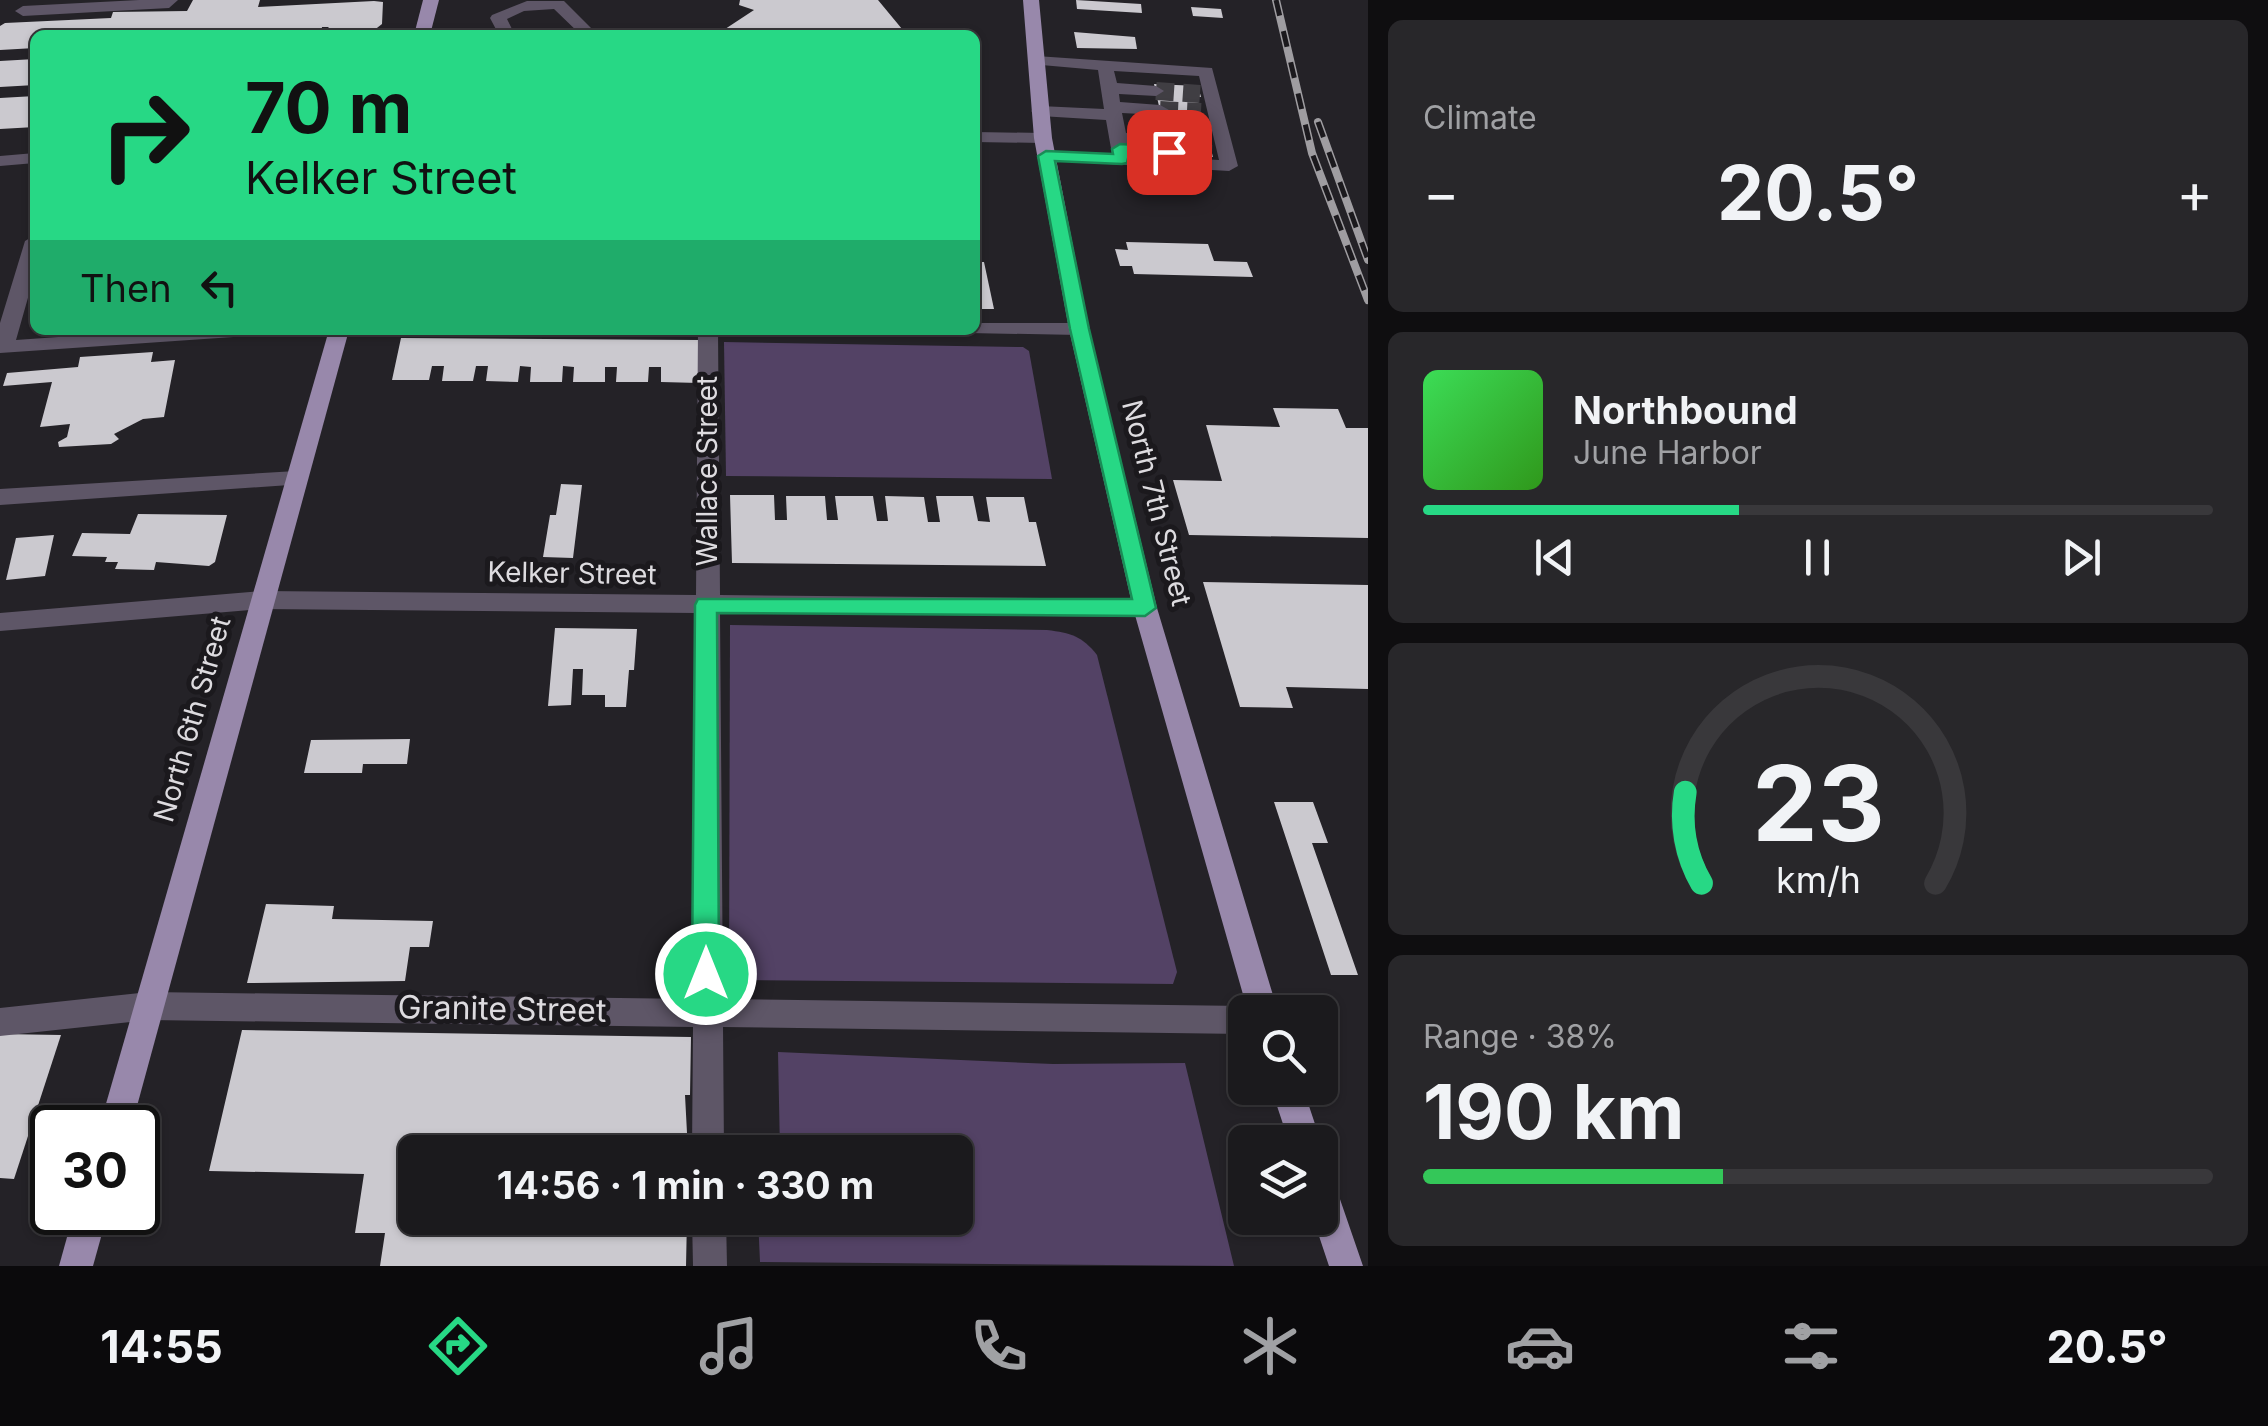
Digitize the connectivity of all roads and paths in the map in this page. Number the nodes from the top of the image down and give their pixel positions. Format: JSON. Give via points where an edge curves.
{"nodes":[{"id":1,"x":170,"y":0,"type":"edge"},
{"id":2,"x":431,"y":0,"type":"edge"},
{"id":3,"x":1031,"y":0,"type":"edge"},
{"id":4,"x":556,"y":2,"type":"edge"},
{"id":5,"x":89,"y":4,"type":"edge"},
{"id":6,"x":26,"y":6,"type":"edge"},
{"id":7,"x":0,"y":12,"type":"edge"},
{"id":8,"x":423,"y":30,"type":"edge"},
{"id":9,"x":504,"y":30,"type":"edge"},
{"id":10,"x":585,"y":30,"type":"edge"},
{"id":11,"x":1036,"y":61,"type":"junction"},
{"id":12,"x":1158,"y":100,"type":"tunnel mouth"},
{"id":13,"x":1040,"y":111,"type":"junction"},
{"id":14,"x":1113,"y":112,"type":"junction"},
{"id":15,"x":980,"y":138,"type":"edge"},
{"id":16,"x":1167,"y":141,"type":"tunnel mouth"},
{"id":17,"x":1044,"y":147,"type":"junction"},
{"id":18,"x":30,"y":158,"type":"edge"},
{"id":19,"x":0,"y":160,"type":"edge"},
{"id":20,"x":30,"y":257,"type":"edge"},
{"id":21,"x":980,"y":329,"type":"edge"},
{"id":22,"x":1080,"y":329,"type":"junction"},
{"id":23,"x":176,"y":335,"type":"edge"},
{"id":24,"x":338,"y":335,"type":"edge"},
{"id":25,"x":708,"y":335,"type":"edge"},
{"id":26,"x":2,"y":347,"type":"edge"},
{"id":27,"x":296,"y":478,"type":"junction"},
{"id":28,"x":0,"y":496,"type":"edge"},
{"id":29,"x":262,"y":600,"type":"junction"},
{"id":30,"x":706,"y":605,"type":"junction"},
{"id":31,"x":1145,"y":608,"type":"junction"},
{"id":32,"x":0,"y":622,"type":"edge"},
{"id":33,"x":1258,"y":995,"type":"edge"},
{"id":34,"x":149,"y":1006,"type":"junction"},
{"id":35,"x":706,"y":1011,"type":"junction"},
{"id":36,"x":1228,"y":1020,"type":"edge"},
{"id":37,"x":0,"y":1022,"type":"edge"},
{"id":38,"x":121,"y":1105,"type":"edge"},
{"id":39,"x":708,"y":1135,"type":"edge"},
{"id":40,"x":84,"y":1235,"type":"edge"},
{"id":41,"x":709,"y":1235,"type":"edge"},
{"id":42,"x":1336,"y":1235,"type":"edge"},
{"id":43,"x":76,"y":1266,"type":"edge"},
{"id":44,"x":710,"y":1266,"type":"edge"},
{"id":45,"x":1346,"y":1266,"type":"edge"}],
"edges":[{"from":1,"to":5,"type":"street"},
{"from":2,"to":8,"type":"main road"},
{"from":3,"to":11,"type":"main road","name":"North 7th Street"},
{"from":4,"to":9,"type":"street","via":[[505,12],[498,18]]},
{"from":4,"to":10,"type":"street"},
{"from":5,"to":6,"type":"street"},
{"from":6,"to":7,"type":"street"},
{"from":11,"to":13,"type":"main road","name":"North 7th Street"},
{"from":11,"to":14,"type":"street"},
{"from":12,"to":14,"type":"street"},
{"from":13,"to":14,"type":"street"},
{"from":13,"to":17,"type":"main road","name":"North 7th Street"},
{"from":14,"to":14,"type":"street","via":[[1206,71],[1216,144],[1229,166]]},
{"from":14,"to":16,"type":"street"},
{"from":14,"to":17,"type":"street"},
{"from":15,"to":17,"type":"street"},
{"from":17,"to":22,"type":"main road","name":"North 7th Street"},
{"from":18,"to":19,"type":"street"},
{"from":20,"to":26,"type":"street"},
{"from":21,"to":22,"type":"street"},
{"from":22,"to":31,"type":"main road","name":"North 7th Street"},
{"from":23,"to":26,"type":"street"},
{"from":24,"to":27,"type":"main road","name":"North 6th Street"},
{"from":25,"to":30,"type":"street","name":"Wallace Street"},
{"from":27,"to":28,"type":"street"},
{"from":27,"to":29,"type":"main road","name":"North 6th Street"},
{"from":29,"to":30,"type":"street","name":"Kelker Street"},
{"from":29,"to":32,"type":"street","name":"Kelker Street"},
{"from":29,"to":34,"type":"main road","name":"North 6th Street"},
{"from":30,"to":31,"type":"street","name":"Kelker Street"},
{"from":30,"to":35,"type":"street","name":"Wallace Street"},
{"from":31,"to":33,"type":"main road","name":"North 7th Street"},
{"from":34,"to":35,"type":"street","name":"Granite Street"},
{"from":34,"to":37,"type":"street","name":"Granite Street"},
{"from":34,"to":38,"type":"main road","name":"North 6th Street"},
{"from":35,"to":36,"type":"street","name":"Granite Street"},
{"from":35,"to":39,"type":"street","name":"Wallace Street"},
{"from":40,"to":43,"type":"main road"},
{"from":41,"to":44,"type":"street"},
{"from":42,"to":45,"type":"main road"}]}
